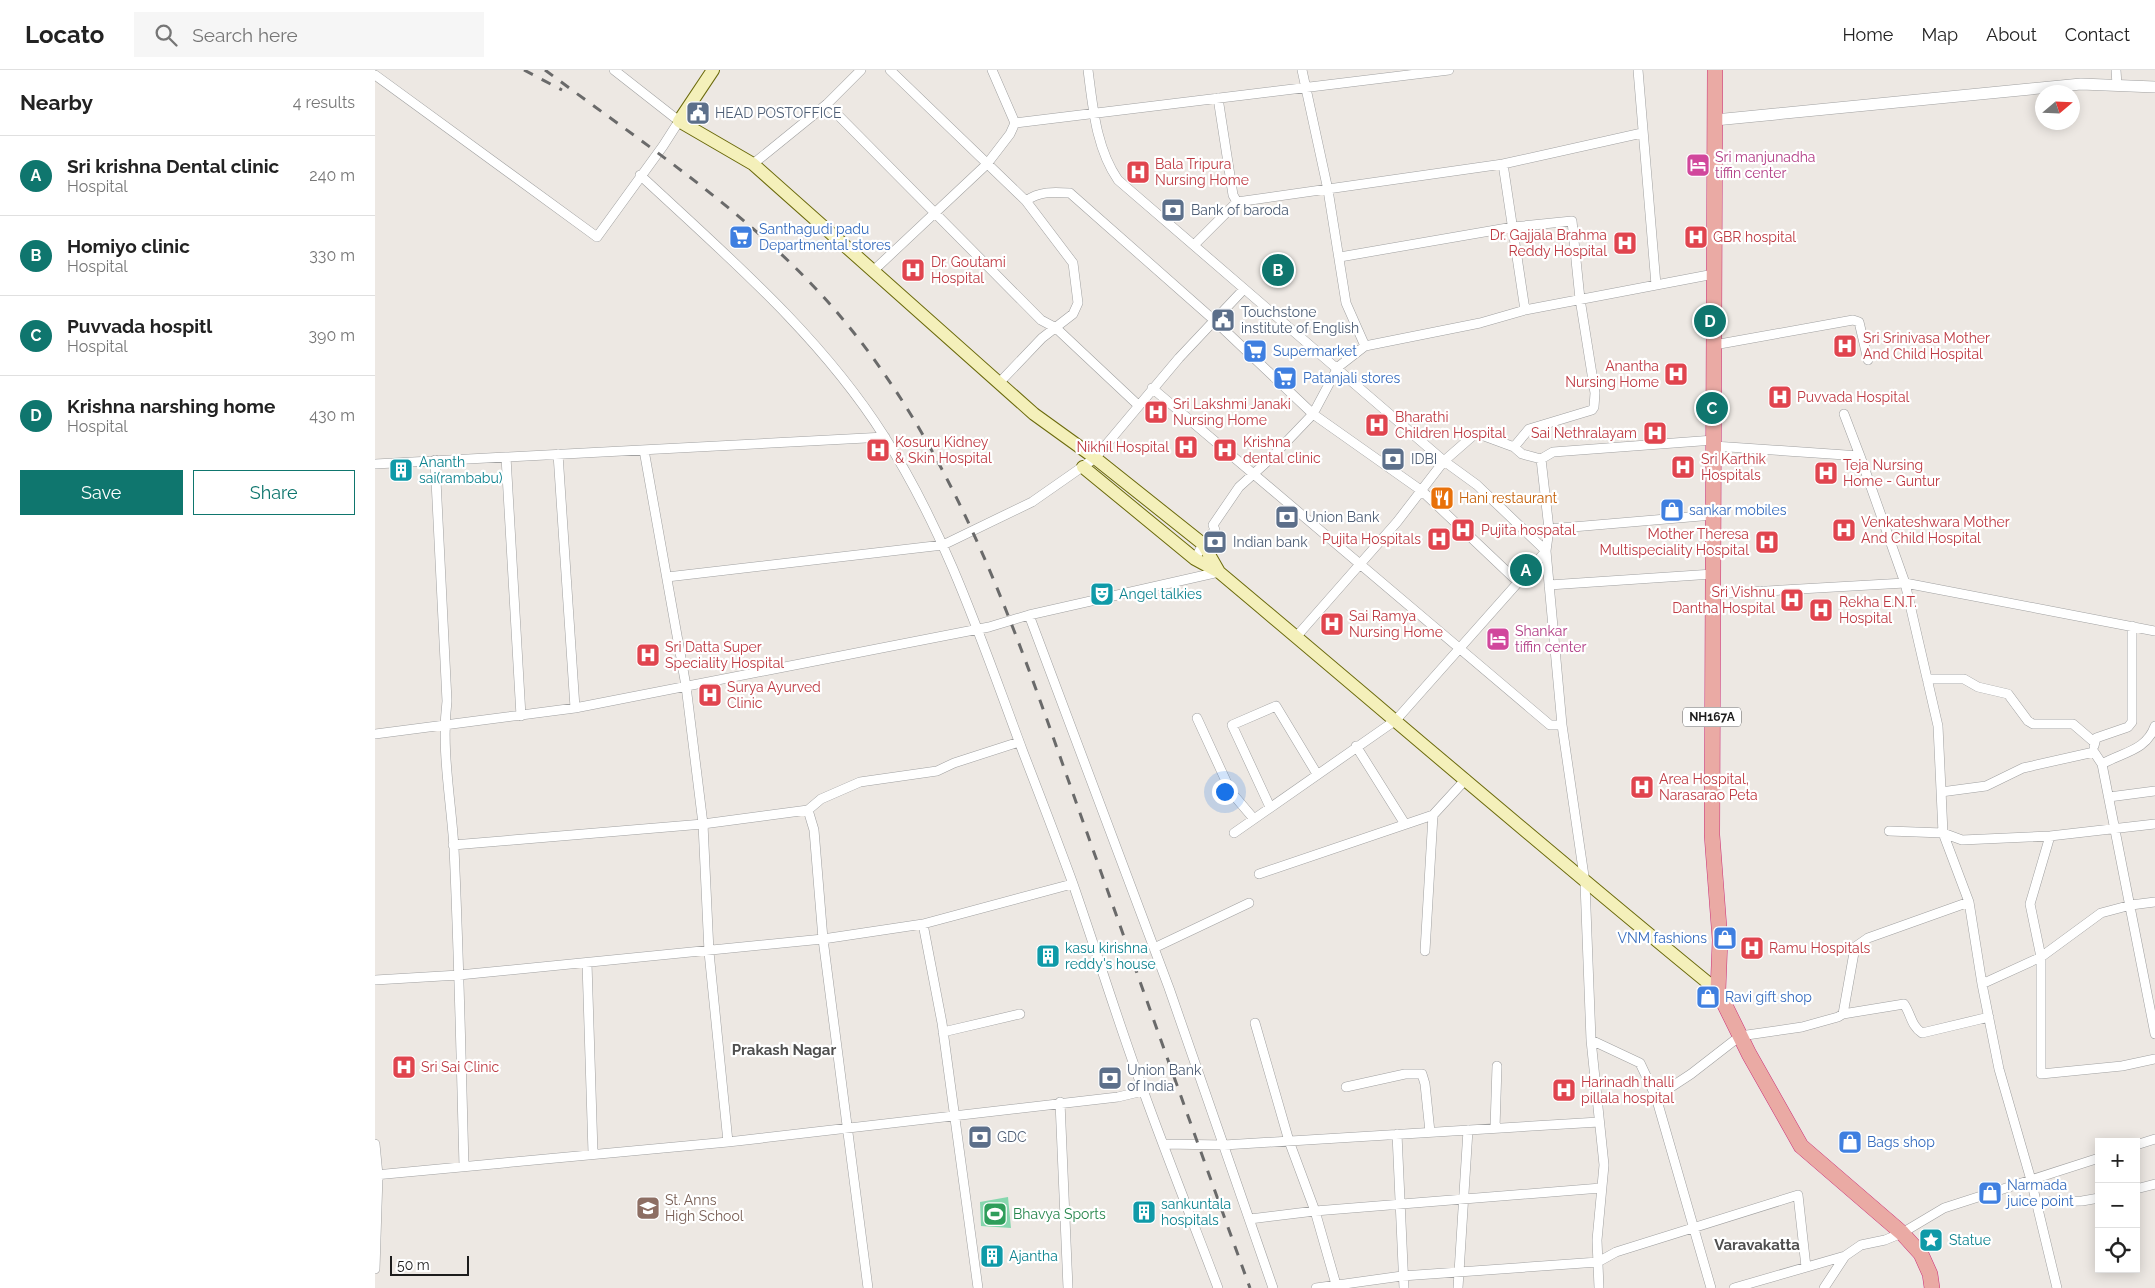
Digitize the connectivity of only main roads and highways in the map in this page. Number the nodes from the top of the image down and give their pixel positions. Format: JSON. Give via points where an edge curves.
{"nodes":[{"id":1,"x":713,"y":70,"type":"edge"},
{"id":2,"x":1715,"y":70,"type":"edge"},
{"id":3,"x":1083,"y":467,"type":"road end"},
{"id":4,"x":1219,"y":572,"type":"junction"},
{"id":5,"x":1719,"y":991,"type":"junction"},
{"id":6,"x":1932,"y":1288,"type":"edge"}],
"edges":[{"from":1,"to":4,"type":"main road","via":[[679,120],[753,164],[1034,414],[1203,544]]},
{"from":2,"to":5,"type":"highway","number":"NH167A","via":[[1712,835],[1720,940]]},
{"from":3,"to":4,"type":"main road","via":[[1195,559]]},
{"from":4,"to":5,"type":"main road","via":[[1585,883]]},
{"from":5,"to":6,"type":"highway","number":"NH167A","via":[[1801,1146],[1902,1233],[1921,1254]]}]}
